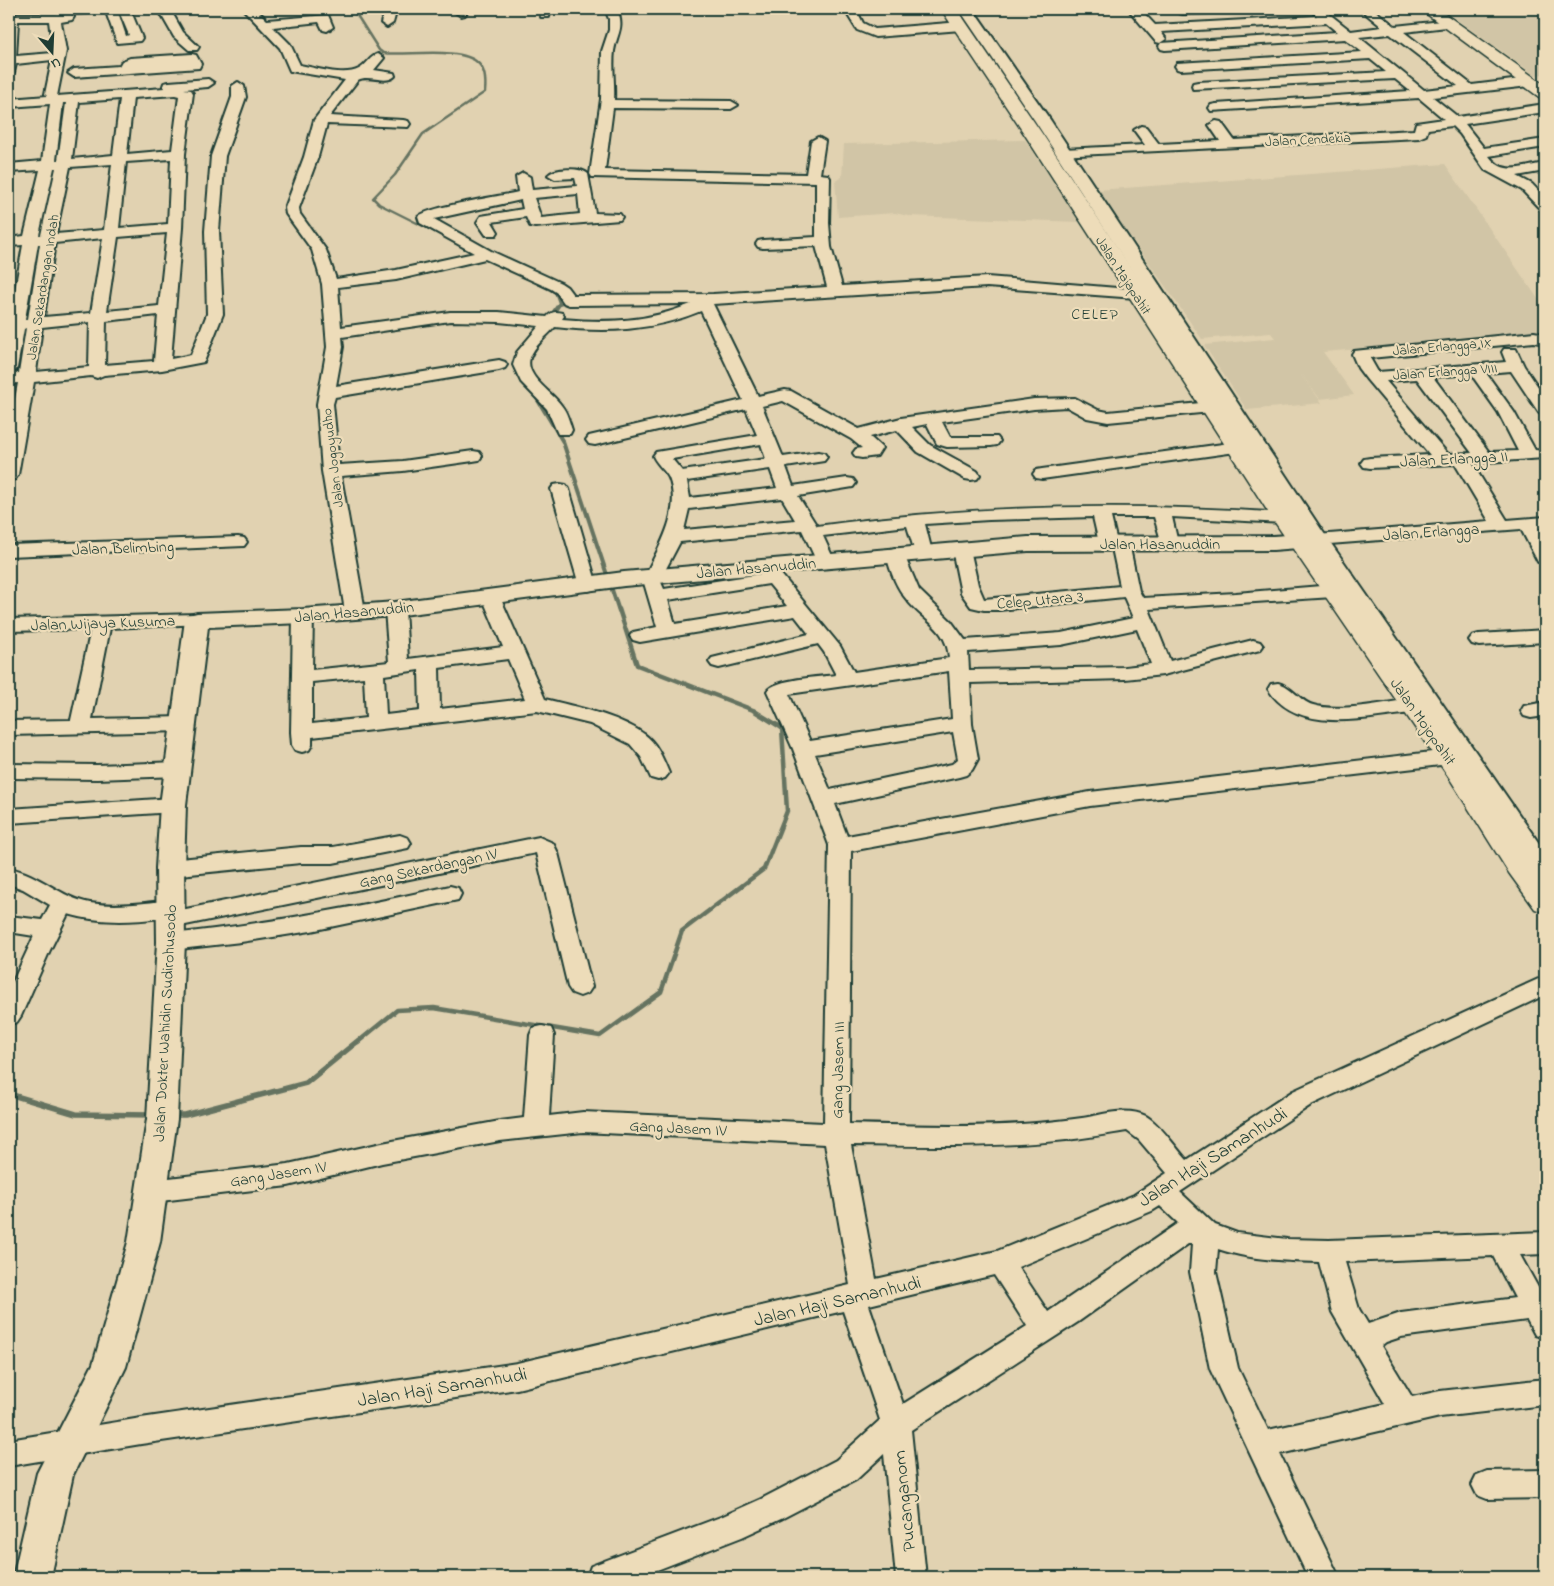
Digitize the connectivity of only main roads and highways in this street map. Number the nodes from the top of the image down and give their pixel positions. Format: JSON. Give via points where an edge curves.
{"nodes":[{"id":1,"x":949,"y":9,"type":"edge"},
{"id":2,"x":1428,"y":9,"type":"edge"},
{"id":3,"x":963,"y":17,"type":"edge"},
{"id":4,"x":1545,"y":93,"type":"edge"},
{"id":5,"x":1048,"y":154,"type":"junction"},
{"id":6,"x":1308,"y":541,"type":"junction"},
{"id":7,"x":197,"y":620,"type":"joint"},
{"id":8,"x":1545,"y":873,"type":"edge"},
{"id":9,"x":1545,"y":902,"type":"edge"},
{"id":10,"x":32,"y":1577,"type":"edge"}],
"edges":[{"from":1,"to":3,"type":"highway","name":"Jalan Majapahit"},
{"from":2,"to":4,"type":"highway"},
{"from":3,"to":5,"type":"highway","name":"Jalan Majapahit","via":[[1037,126]]},
{"from":5,"to":6,"type":"main road","name":"Jalan Majapahit"},
{"from":5,"to":6,"type":"highway","name":"Jalan Majapahit","via":[[1085,222],[1136,293],[1284,518]]},
{"from":6,"to":7,"type":"main road","name":"Jalan Hasanuddin","via":[[1028,544],[825,560],[768,572],[654,583],[624,579],[395,609]]},
{"from":6,"to":8,"type":"main road","name":"Jalan Mojopahit"},
{"from":6,"to":9,"type":"highway","name":"Jalan Mojopahit","via":[[1333,592],[1450,757]]},
{"from":7,"to":10,"type":"main road","name":"Jalan Dokter Wahidin Sudirohusodo","via":[[173,805],[163,1103],[144,1242],[109,1367],[55,1473]]}]}
